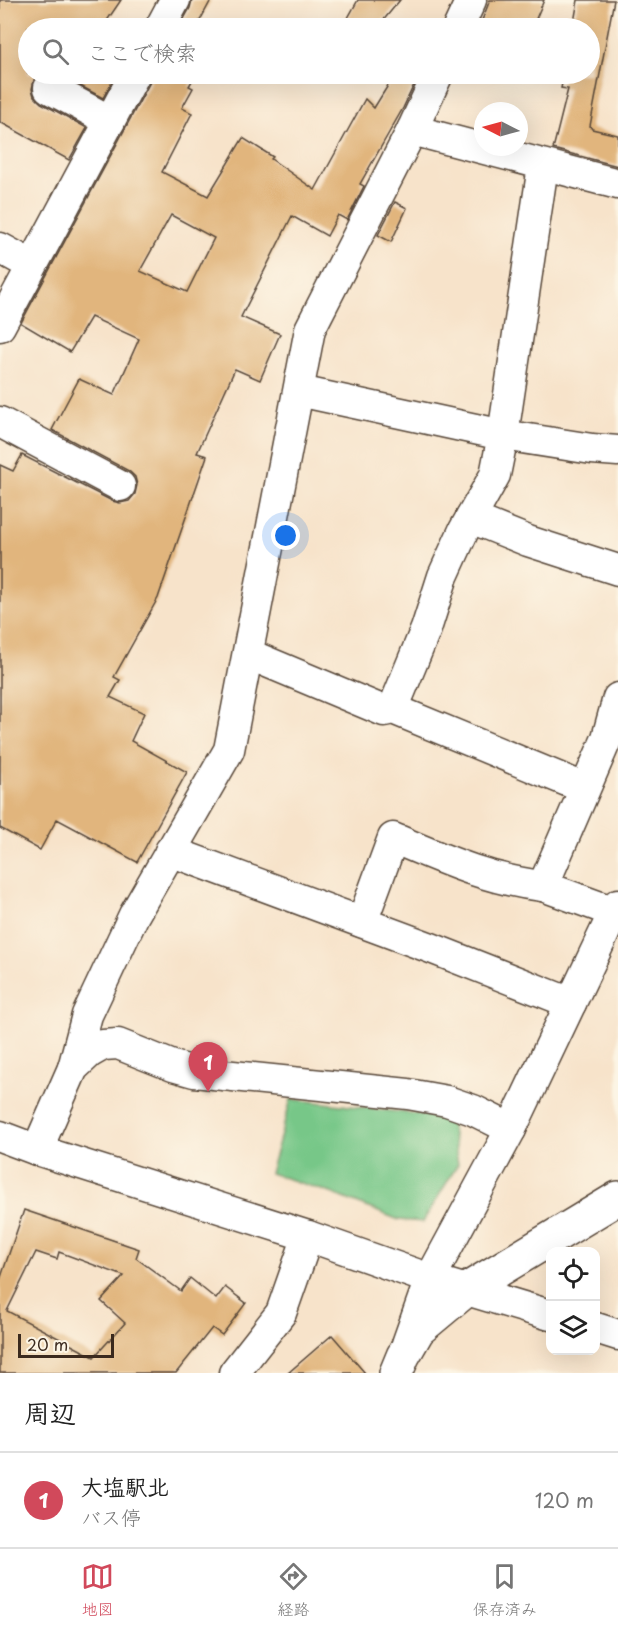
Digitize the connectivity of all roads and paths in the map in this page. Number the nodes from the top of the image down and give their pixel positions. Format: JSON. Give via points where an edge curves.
{"nodes":[{"id":1,"x":176,"y":0,"type":"edge"},
{"id":2,"x":471,"y":0,"type":"edge"},
{"id":3,"x":166,"y":18,"type":"edge"},
{"id":4,"x":463,"y":18,"type":"edge"},
{"id":5,"x":130,"y":84,"type":"edge"},
{"id":6,"x":433,"y":84,"type":"edge"},
{"id":7,"x":49,"y":88,"type":"dead end"},
{"id":8,"x":110,"y":121,"type":"junction"},
{"id":9,"x":412,"y":130,"type":"junction"},
{"id":10,"x":543,"y":166,"type":"junction"},
{"id":11,"x":618,"y":184,"type":"edge"},
{"id":12,"x":0,"y":248,"type":"edge"},
{"id":13,"x":31,"y":265,"type":"junction"},
{"id":14,"x":0,"y":326,"type":"edge"},
{"id":15,"x":298,"y":391,"type":"junction"},
{"id":16,"x":0,"y":422,"type":"edge"},
{"id":17,"x":503,"y":435,"type":"junction"},
{"id":18,"x":618,"y":451,"type":"edge"},
{"id":19,"x":120,"y":486,"type":"dead end"},
{"id":20,"x":471,"y":519,"type":"junction"},
{"id":21,"x":618,"y":570,"type":"edge"},
{"id":22,"x":248,"y":654,"type":"junction"},
{"id":23,"x":618,"y":698,"type":"edge"},
{"id":24,"x":393,"y":709,"type":"junction"},
{"id":25,"x":584,"y":788,"type":"junction"},
{"id":26,"x":170,"y":851,"type":"junction"},
{"id":27,"x":543,"y":886,"type":"junction"},
{"id":28,"x":616,"y":908,"type":"edge"},
{"id":29,"x":362,"y":922,"type":"junction"},
{"id":30,"x":571,"y":1004,"type":"junction"},
{"id":31,"x":73,"y":1068,"type":"junction"},
{"id":32,"x":511,"y":1129,"type":"junction"},
{"id":33,"x":0,"y":1136,"type":"edge"},
{"id":34,"x":37,"y":1150,"type":"junction"},
{"id":35,"x":618,"y":1198,"type":"edge"},
{"id":36,"x":308,"y":1236,"type":"junction"},
{"id":37,"x":429,"y":1279,"type":"junction"},
{"id":38,"x":466,"y":1290,"type":"junction"},
{"id":39,"x":546,"y":1314,"type":"edge"},
{"id":40,"x":600,"y":1329,"type":"edge"},
{"id":41,"x":618,"y":1335,"type":"edge"},
{"id":42,"x":400,"y":1364,"type":"edge"},
{"id":43,"x":234,"y":1373,"type":"edge"}],
"edges":[{"from":1,"to":3,"type":"street"},
{"from":2,"to":4,"type":"street"},
{"from":5,"to":8,"type":"street"},
{"from":6,"to":9,"type":"street"},
{"from":7,"to":8,"type":"street"},
{"from":8,"to":13,"type":"street"},
{"from":9,"to":10,"type":"street"},
{"from":9,"to":15,"type":"street","via":[[310,329]]},
{"from":10,"to":11,"type":"street"},
{"from":10,"to":17,"type":"street"},
{"from":12,"to":13,"type":"street"},
{"from":13,"to":14,"type":"street"},
{"from":15,"to":17,"type":"street"},
{"from":15,"to":22,"type":"street"},
{"from":16,"to":19,"type":"street"},
{"from":17,"to":18,"type":"street"},
{"from":17,"to":20,"type":"street","via":[[495,476]]},
{"from":20,"to":21,"type":"street"},
{"from":20,"to":24,"type":"street","via":[[443,576]]},
{"from":22,"to":24,"type":"street","via":[[384,711]]},
{"from":22,"to":26,"type":"street","via":[[230,750]]},
{"from":23,"to":25,"type":"street","via":[[607,738]]},
{"from":24,"to":25,"type":"street"},
{"from":25,"to":27,"type":"street"},
{"from":26,"to":29,"type":"street"},
{"from":26,"to":31,"type":"street","via":[[134,915],[87,1015]]},
{"from":27,"to":28,"type":"street"},
{"from":27,"to":29,"type":"street","via":[[480,873],[393,838]]},
{"from":28,"to":30,"type":"street"},
{"from":29,"to":30,"type":"street"},
{"from":30,"to":32,"type":"street"},
{"from":31,"to":32,"type":"street","via":[[103,1045],[118,1044],[194,1072],[447,1101]]},
{"from":31,"to":34,"type":"street"},
{"from":32,"to":37,"type":"street"},
{"from":33,"to":34,"type":"street"},
{"from":34,"to":36,"type":"street"},
{"from":35,"to":38,"type":"highway"},
{"from":36,"to":37,"type":"street"},
{"from":36,"to":43,"type":"street","via":[[281,1313]]},
{"from":37,"to":38,"type":"street"},
{"from":37,"to":42,"type":"street"},
{"from":38,"to":39,"type":"street"},
{"from":38,"to":42,"type":"highway","via":[[418,1330]]},
{"from":40,"to":41,"type":"street"}]}
